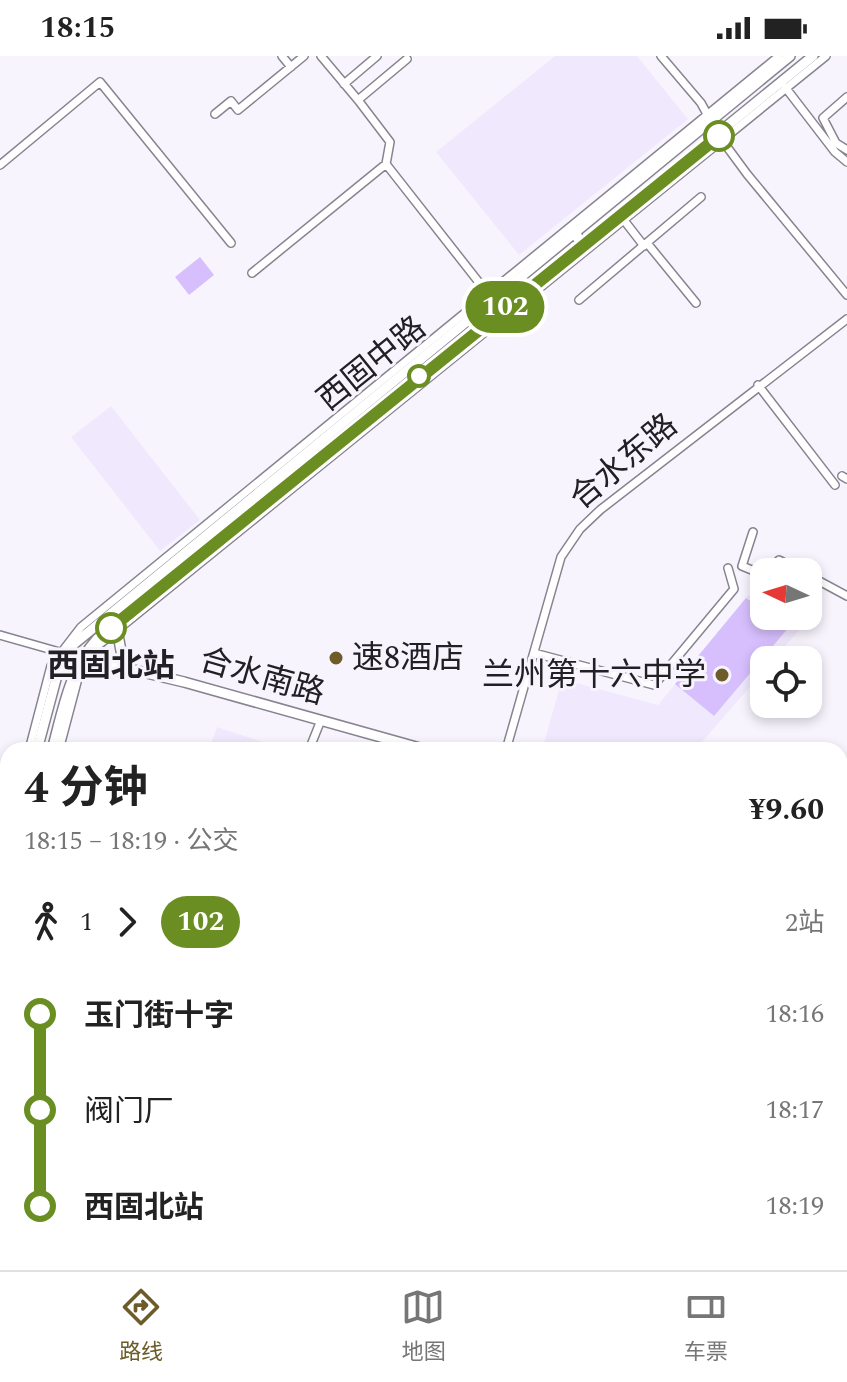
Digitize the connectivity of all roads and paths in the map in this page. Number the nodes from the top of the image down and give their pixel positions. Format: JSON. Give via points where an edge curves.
{"nodes":[{"id":1,"x":282,"y":56,"type":"edge"},
{"id":2,"x":304,"y":56,"type":"edge"},
{"id":3,"x":321,"y":56,"type":"edge"},
{"id":4,"x":336,"y":56,"type":"edge"},
{"id":5,"x":377,"y":56,"type":"edge"},
{"id":6,"x":661,"y":56,"type":"edge"},
{"id":7,"x":790,"y":56,"type":"edge"},
{"id":8,"x":813,"y":56,"type":"edge"},
{"id":9,"x":826,"y":56,"type":"edge"},
{"id":10,"x":778,"y":58,"type":"edge"},
{"id":11,"x":407,"y":59,"type":"dead end"},
{"id":12,"x":327,"y":63,"type":"junction"},
{"id":13,"x":291,"y":67,"type":"junction"},
{"id":14,"x":344,"y":84,"type":"junction"},
{"id":15,"x":784,"y":86,"type":"junction"},
{"id":16,"x":847,"y":97,"type":"edge"},
{"id":17,"x":358,"y":100,"type":"junction"},
{"id":18,"x":215,"y":114,"type":"dead end"},
{"id":19,"x":709,"y":117,"type":"junction"},
{"id":20,"x":720,"y":139,"type":"junction"},
{"id":21,"x":847,"y":150,"type":"edge"},
{"id":22,"x":847,"y":162,"type":"edge"},
{"id":23,"x":386,"y":164,"type":"junction"},
{"id":24,"x":0,"y":165,"type":"edge"},
{"id":25,"x":701,"y":197,"type":"dead end"},
{"id":26,"x":622,"y":217,"type":"junction"},
{"id":27,"x":574,"y":233,"type":"junction"},
{"id":28,"x":231,"y":243,"type":"dead end"},
{"id":29,"x":583,"y":244,"type":"junction"},
{"id":30,"x":646,"y":244,"type":"junction"},
{"id":31,"x":252,"y":273,"type":"dead end"},
{"id":32,"x":847,"y":295,"type":"edge"},
{"id":33,"x":490,"y":297,"type":"junction"},
{"id":34,"x":579,"y":300,"type":"dead end"},
{"id":35,"x":696,"y":303,"type":"dead end"},
{"id":36,"x":503,"y":313,"type":"junction"},
{"id":37,"x":847,"y":319,"type":"edge"},
{"id":38,"x":758,"y":385,"type":"junction"},
{"id":39,"x":835,"y":485,"type":"dead end"},
{"id":40,"x":248,"y":498,"type":"junction"},
{"id":41,"x":257,"y":508,"type":"junction"},
{"id":42,"x":753,"y":532,"type":"dead end"},
{"id":43,"x":728,"y":568,"type":"dead end"},
{"id":44,"x":750,"y":569,"type":"edge"},
{"id":45,"x":822,"y":583,"type":"edge"},
{"id":46,"x":847,"y":596,"type":"edge"},
{"id":47,"x":115,"y":629,"type":"junction"},
{"id":48,"x":0,"y":635,"type":"edge"},
{"id":49,"x":63,"y":653,"type":"junction"},
{"id":50,"x":534,"y":653,"type":"junction"},
{"id":51,"x":81,"y":657,"type":"junction"},
{"id":52,"x":124,"y":667,"type":"junction"},
{"id":53,"x":321,"y":720,"type":"junction"},
{"id":54,"x":31,"y":742,"type":"edge"},
{"id":55,"x":39,"y":742,"type":"edge"},
{"id":56,"x":54,"y":742,"type":"edge"},
{"id":57,"x":61,"y":742,"type":"edge"},
{"id":58,"x":312,"y":742,"type":"edge"},
{"id":59,"x":392,"y":742,"type":"edge"},
{"id":60,"x":508,"y":742,"type":"edge"}],
"edges":[{"from":1,"to":13,"type":"street"},
{"from":2,"to":13,"type":"street"},
{"from":3,"to":12,"type":"street"},
{"from":4,"to":12,"type":"street"},
{"from":5,"to":14,"type":"street"},
{"from":6,"to":19,"type":"street"},
{"from":7,"to":10,"type":"main road","name":"西固中路"},
{"from":8,"to":15,"type":"main road","name":"西固中路"},
{"from":9,"to":15,"type":"street"},
{"from":10,"to":19,"type":"main road","name":"西固中路"},
{"from":11,"to":17,"type":"street"},
{"from":12,"to":14,"type":"street"},
{"from":13,"to":18,"type":"street","via":[[238,110],[231,101]]},
{"from":14,"to":17,"type":"street"},
{"from":15,"to":20,"type":"main road","name":"西固中路"},
{"from":15,"to":22,"type":"street"},
{"from":16,"to":21,"type":"street","via":[[823,118],[836,143]]},
{"from":17,"to":23,"type":"street","via":[[390,142]]},
{"from":19,"to":20,"type":"street"},
{"from":19,"to":27,"type":"main road","name":"西固中路"},
{"from":19,"to":33,"type":"street"},
{"from":20,"to":26,"type":"main road","name":"西固中路"},
{"from":20,"to":32,"type":"street"},
{"from":23,"to":31,"type":"street"},
{"from":23,"to":33,"type":"street"},
{"from":24,"to":28,"type":"street","via":[[100,82]]},
{"from":25,"to":30,"type":"street"},
{"from":26,"to":29,"type":"main road","name":"西固中路"},
{"from":26,"to":30,"type":"street"},
{"from":26,"to":36,"type":"street"},
{"from":27,"to":29,"type":"highway"},
{"from":27,"to":33,"type":"main road","name":"西固中路"},
{"from":29,"to":36,"type":"main road","name":"西固中路"},
{"from":30,"to":34,"type":"street"},
{"from":30,"to":35,"type":"street"},
{"from":33,"to":36,"type":"street"},
{"from":33,"to":40,"type":"main road","name":"西固中路"},
{"from":33,"to":49,"type":"street","via":[[92,617]]},
{"from":36,"to":41,"type":"main road","name":"西固中路"},
{"from":36,"to":47,"type":"street"},
{"from":37,"to":38,"type":"street","name":"合水东路"},
{"from":38,"to":39,"type":"street"},
{"from":38,"to":50,"type":"street","name":"合水东路","via":[[580,529],[561,557]]},
{"from":40,"to":41,"type":"main road"},
{"from":40,"to":49,"type":"main road","name":"西固中路"},
{"from":41,"to":47,"type":"main road","name":"西固中路"},
{"from":42,"to":44,"type":"street","via":[[742,566]]},
{"from":43,"to":50,"type":"street","via":[[734,589],[654,685]]},
{"from":45,"to":46,"type":"street"},
{"from":47,"to":51,"type":"main road","name":"西固中路"},
{"from":47,"to":52,"type":"main road"},
{"from":48,"to":49,"type":"street"},
{"from":49,"to":51,"type":"main road","name":"合水南路"},
{"from":49,"to":54,"type":"street","via":[[51,666]]},
{"from":49,"to":55,"type":"main road"},
{"from":50,"to":60,"type":"street","name":"合水东路"},
{"from":51,"to":52,"type":"main road","name":"合水南路"},
{"from":51,"to":56,"type":"main road"},
{"from":51,"to":57,"type":"street"},
{"from":52,"to":53,"type":"main road","name":"合水南路"},
{"from":53,"to":58,"type":"street"},
{"from":53,"to":59,"type":"main road","name":"合水南路"}]}
